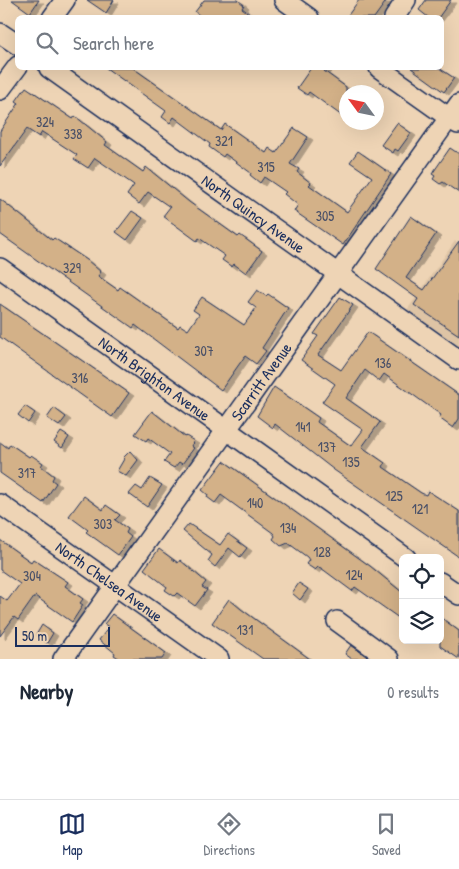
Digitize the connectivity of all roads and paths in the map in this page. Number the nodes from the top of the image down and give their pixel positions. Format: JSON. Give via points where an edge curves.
{"nodes":[{"id":1,"x":64,"y":0,"type":"edge"},
{"id":2,"x":284,"y":0,"type":"edge"},
{"id":3,"x":406,"y":0,"type":"edge"},
{"id":4,"x":54,"y":15,"type":"edge"},
{"id":5,"x":305,"y":15,"type":"edge"},
{"id":6,"x":396,"y":15,"type":"edge"},
{"id":7,"x":0,"y":33,"type":"edge"},
{"id":8,"x":15,"y":43,"type":"edge"},
{"id":9,"x":15,"y":70,"type":"edge"},
{"id":10,"x":51,"y":70,"type":"edge"},
{"id":11,"x":382,"y":70,"type":"edge"},
{"id":12,"x":0,"y":90,"type":"edge"},
{"id":13,"x":456,"y":116,"type":"edge"},
{"id":14,"x":0,"y":268,"type":"edge"},
{"id":15,"x":338,"y":274,"type":"junction"},
{"id":16,"x":459,"y":360,"type":"edge"},
{"id":17,"x":226,"y":430,"type":"junction"},
{"id":18,"x":0,"y":504,"type":"edge"},
{"id":19,"x":400,"y":554,"type":"edge"},
{"id":20,"x":444,"y":585,"type":"edge"},
{"id":21,"x":115,"y":586,"type":"junction"},
{"id":22,"x":459,"y":595,"type":"edge"},
{"id":23,"x":337,"y":622,"type":"dead end"},
{"id":24,"x":63,"y":659,"type":"edge"},
{"id":25,"x":218,"y":659,"type":"edge"},
{"id":26,"x":389,"y":659,"type":"edge"}],
"edges":[{"from":1,"to":4,"type":"street"},
{"from":2,"to":5,"type":"street"},
{"from":3,"to":6,"type":"street"},
{"from":7,"to":8,"type":"street"},
{"from":9,"to":12,"type":"street"},
{"from":10,"to":15,"type":"street","name":"North Quincy Avenue"},
{"from":11,"to":13,"type":"street"},
{"from":13,"to":15,"type":"street","name":"Scarritt Avenue"},
{"from":14,"to":17,"type":"street","name":"North Brighton Avenue"},
{"from":15,"to":16,"type":"street","name":"North Quincy Avenue"},
{"from":15,"to":17,"type":"street","name":"Scarritt Avenue"},
{"from":17,"to":19,"type":"street","name":"North Brighton Avenue"},
{"from":17,"to":21,"type":"street","name":"Scarritt Avenue"},
{"from":18,"to":21,"type":"street","name":"North Chelsea Avenue"},
{"from":20,"to":22,"type":"street"},
{"from":21,"to":24,"type":"street","name":"Scarritt Avenue"},
{"from":21,"to":25,"type":"street","name":"North Chelsea Avenue"},
{"from":23,"to":26,"type":"street"}]}
